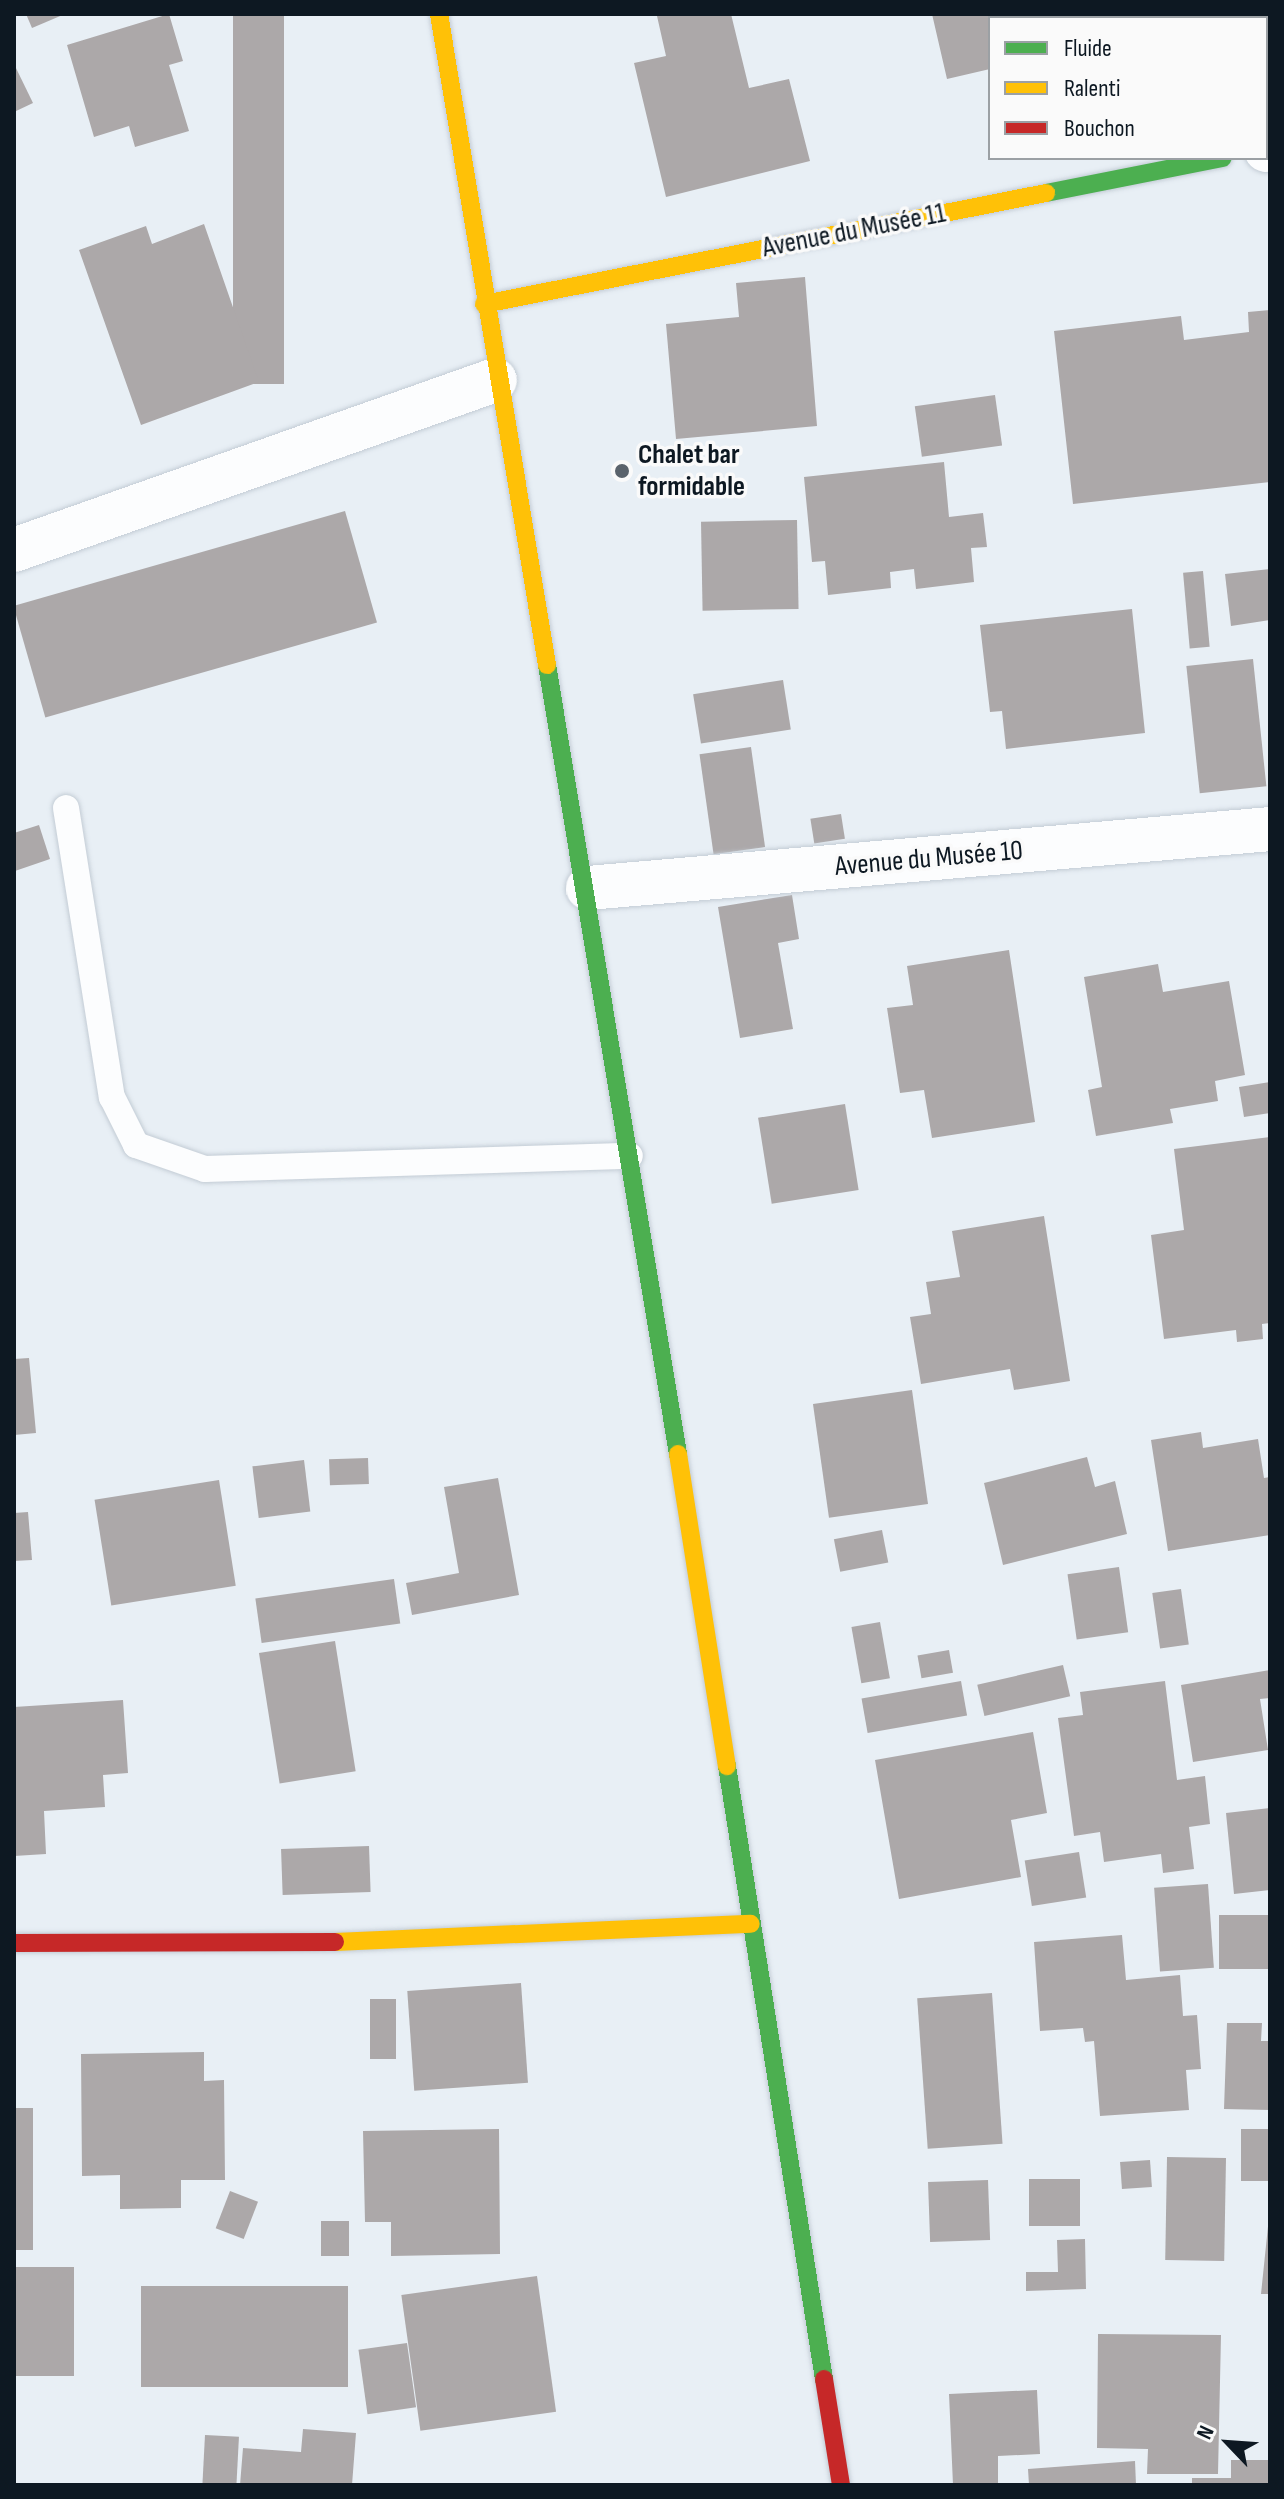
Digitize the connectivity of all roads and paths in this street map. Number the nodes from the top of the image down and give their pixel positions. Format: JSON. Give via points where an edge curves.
{"nodes":[{"id":1,"x":439,"y":14,"type":"edge"},
{"id":2,"x":1213,"y":160,"type":"edge"},
{"id":3,"x":484,"y":304,"type":"junction"},
{"id":4,"x":495,"y":380,"type":"junction"},
{"id":5,"x":14,"y":550,"type":"edge"},
{"id":6,"x":66,"y":808,"type":"dead end"},
{"id":7,"x":1270,"y":829,"type":"edge"},
{"id":8,"x":588,"y":888,"type":"junction"},
{"id":9,"x":630,"y":1156,"type":"junction"},
{"id":10,"x":751,"y":1924,"type":"junction"},
{"id":11,"x":14,"y":1943,"type":"edge"},
{"id":12,"x":841,"y":2485,"type":"edge"}],
"edges":[{"from":1,"to":3,"type":"street"},
{"from":2,"to":3,"type":"street","name":"Avenue du Musée 11"},
{"from":3,"to":4,"type":"street"},
{"from":4,"to":5,"type":"street"},
{"from":4,"to":8,"type":"street"},
{"from":6,"to":9,"type":"lane","via":[[112,1097],[136,1145],[205,1169]]},
{"from":7,"to":8,"type":"street","name":"Avenue du Musée 10"},
{"from":8,"to":9,"type":"street"},
{"from":9,"to":10,"type":"street"},
{"from":10,"to":11,"type":"street","via":[[235,1946]]},
{"from":10,"to":12,"type":"street"}]}
